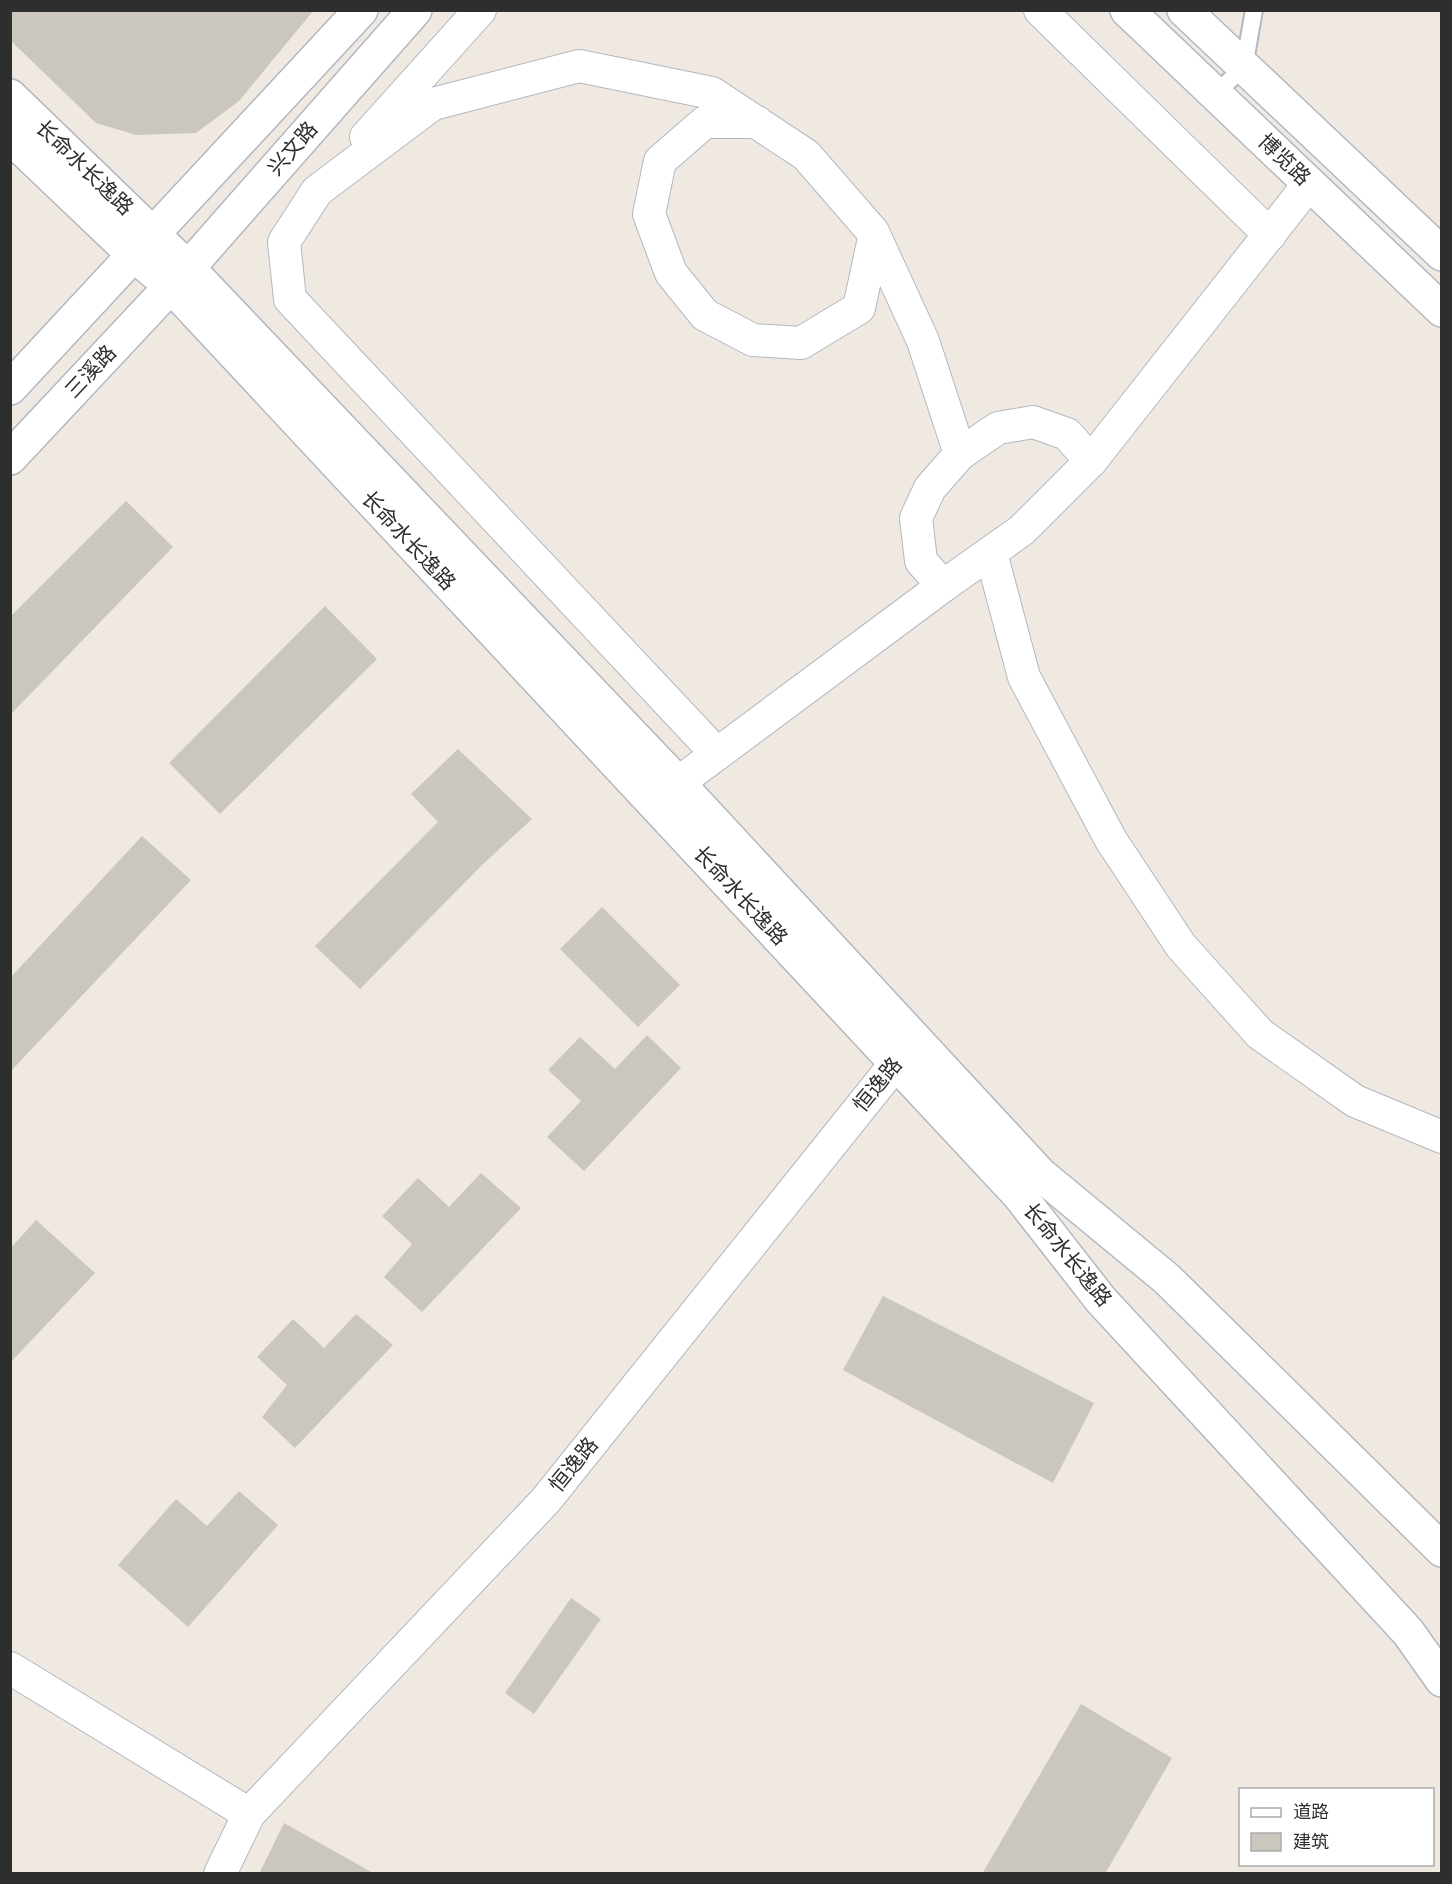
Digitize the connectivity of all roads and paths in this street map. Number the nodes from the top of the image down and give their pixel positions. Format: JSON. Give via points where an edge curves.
{"nodes":[{"id":1,"x":361,"y":10,"type":"edge"},
{"id":2,"x":415,"y":10,"type":"edge"},
{"id":3,"x":480,"y":10,"type":"edge"},
{"id":4,"x":1040,"y":10,"type":"edge"},
{"id":5,"x":1127,"y":10,"type":"edge"},
{"id":6,"x":1184,"y":10,"type":"edge"},
{"id":7,"x":1254,"y":10,"type":"edge"},
{"id":8,"x":1244,"y":67,"type":"junction"},
{"id":9,"x":1215,"y":94,"type":"junction"},
{"id":10,"x":10,"y":96,"type":"edge"},
{"id":11,"x":757,"y":122,"type":"junction"},
{"id":12,"x":10,"y":137,"type":"edge"},
{"id":13,"x":1309,"y":184,"type":"junction"},
{"id":14,"x":317,"y":191,"type":"junction"},
{"id":15,"x":1269,"y":235,"type":"junction"},
{"id":16,"x":874,"y":238,"type":"junction"},
{"id":17,"x":144,"y":246,"type":"junction"},
{"id":18,"x":1442,"y":254,"type":"edge"},
{"id":19,"x":180,"y":277,"type":"junction"},
{"id":20,"x":1442,"y":310,"type":"edge"},
{"id":21,"x":10,"y":388,"type":"edge"},
{"id":22,"x":960,"y":454,"type":"junction"},
{"id":23,"x":10,"y":458,"type":"edge"},
{"id":24,"x":1091,"y":461,"type":"junction"},
{"id":25,"x":991,"y":553,"type":"junction"},
{"id":26,"x":943,"y":586,"type":"junction"},
{"id":27,"x":717,"y":754,"type":"junction"},
{"id":28,"x":678,"y":783,"type":"junction"},
{"id":29,"x":905,"y":1052,"type":"junction"},
{"id":30,"x":1442,"y":1137,"type":"edge"},
{"id":31,"x":1442,"y":1550,"type":"edge"},
{"id":32,"x":10,"y":1668,"type":"edge"},
{"id":33,"x":1442,"y":1680,"type":"edge"},
{"id":34,"x":249,"y":1814,"type":"junction"},
{"id":35,"x":220,"y":1874,"type":"edge"}],
"edges":[{"from":1,"to":17,"type":"street","name":"兴文路"},
{"from":2,"to":19,"type":"street","name":"兴文路"},
{"from":3,"to":14,"type":"street"},
{"from":4,"to":15,"type":"street"},
{"from":5,"to":9,"type":"street","name":"博览路"},
{"from":6,"to":8,"type":"street","name":"博览路"},
{"from":7,"to":8,"type":"lane"},
{"from":8,"to":9,"type":"lane"},
{"from":8,"to":18,"type":"street","name":"博览路"},
{"from":9,"to":13,"type":"street","name":"博览路"},
{"from":10,"to":17,"type":"street","name":"长命水长逸路"},
{"from":11,"to":14,"type":"street","via":[[712,93],[579,66],[433,104]]},
{"from":11,"to":16,"type":"street","via":[[806,155],[873,232]]},
{"from":11,"to":16,"type":"street","via":[[705,122],[660,161],[649,214],[671,273],[705,315],[753,340],[801,343],[859,308]]},
{"from":12,"to":17,"type":"street","name":"长命水长逸路"},
{"from":13,"to":15,"type":"street"},
{"from":13,"to":20,"type":"street","name":"博览路"},
{"from":14,"to":27,"type":"street","via":[[285,242],[290,299]]},
{"from":15,"to":24,"type":"street"},
{"from":16,"to":22,"type":"street","via":[[923,341]]},
{"from":17,"to":19,"type":"street","name":"长命水长逸路"},
{"from":17,"to":21,"type":"street"},
{"from":19,"to":23,"type":"street","name":"三溪路"},
{"from":19,"to":28,"type":"street","name":"长命水长逸路"},
{"from":19,"to":29,"type":"street","name":"长命水长逸路"},
{"from":22,"to":24,"type":"street","via":[[998,428],[1033,422],[1066,434]]},
{"from":22,"to":26,"type":"street","via":[[930,488],[916,519],[921,561]]},
{"from":24,"to":25,"type":"street","via":[[1022,530]]},
{"from":25,"to":26,"type":"street"},
{"from":25,"to":30,"type":"street","via":[[1024,677],[1111,840],[1181,946],[1260,1034],[1355,1101]]},
{"from":26,"to":27,"type":"street"},
{"from":27,"to":28,"type":"street"},
{"from":28,"to":29,"type":"street","name":"长命水长逸路"},
{"from":29,"to":31,"type":"street","name":"长命水长逸路","via":[[1167,1280]]},
{"from":29,"to":33,"type":"street","name":"长命水长逸路","via":[[1101,1300],[1408,1632]]},
{"from":29,"to":34,"type":"street","name":"恒逸路","via":[[546,1500]]},
{"from":32,"to":34,"type":"street"},
{"from":34,"to":35,"type":"street","name":"恒逸路"}]}
